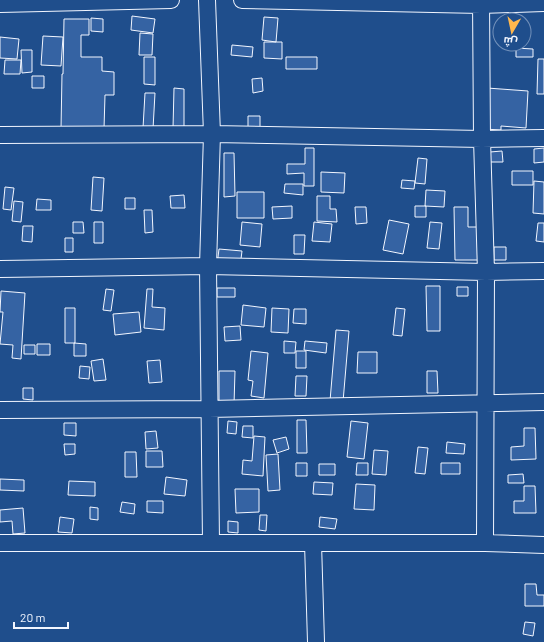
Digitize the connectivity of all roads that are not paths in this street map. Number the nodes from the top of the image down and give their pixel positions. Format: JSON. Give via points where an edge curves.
{"nodes":[{"id":1,"x":171,"y":0,"type":"edge"},
{"id":2,"x":206,"y":0,"type":"edge"},
{"id":3,"x":242,"y":0,"type":"edge"},
{"id":4,"x":481,"y":3,"type":"edge"},
{"id":5,"x":544,"y":3,"type":"edge"},
{"id":6,"x":0,"y":4,"type":"edge"},
{"id":7,"x":212,"y":134,"type":"junction"},
{"id":8,"x":0,"y":135,"type":"edge"},
{"id":9,"x":544,"y":138,"type":"edge"},
{"id":10,"x":482,"y":139,"type":"junction"},
{"id":11,"x":208,"y":266,"type":"junction"},
{"id":12,"x":0,"y":269,"type":"edge"},
{"id":13,"x":544,"y":271,"type":"edge"},
{"id":14,"x":486,"y":272,"type":"junction"},
{"id":15,"x":544,"y":402,"type":"edge"},
{"id":16,"x":486,"y":403,"type":"junction"},
{"id":17,"x":209,"y":409,"type":"junction"},
{"id":18,"x":0,"y":410,"type":"edge"},
{"id":19,"x":0,"y":543,"type":"edge"},
{"id":20,"x":211,"y":543,"type":"junction"},
{"id":21,"x":313,"y":543,"type":"junction"},
{"id":22,"x":485,"y":543,"type":"junction"},
{"id":23,"x":544,"y":544,"type":"edge"},
{"id":24,"x":316,"y":642,"type":"edge"}],
"edges":[{"from":1,"to":6,"type":"street"},
{"from":2,"to":7,"type":"street"},
{"from":3,"to":4,"type":"street"},
{"from":4,"to":5,"type":"street"},
{"from":4,"to":10,"type":"street"},
{"from":7,"to":8,"type":"street"},
{"from":7,"to":10,"type":"street"},
{"from":7,"to":11,"type":"street"},
{"from":9,"to":10,"type":"street"},
{"from":10,"to":14,"type":"street"},
{"from":11,"to":12,"type":"street"},
{"from":11,"to":14,"type":"street"},
{"from":11,"to":17,"type":"street"},
{"from":13,"to":14,"type":"street"},
{"from":14,"to":16,"type":"street"},
{"from":15,"to":16,"type":"street"},
{"from":16,"to":17,"type":"street"},
{"from":16,"to":22,"type":"street"},
{"from":17,"to":18,"type":"street"},
{"from":17,"to":20,"type":"street"},
{"from":19,"to":20,"type":"street"},
{"from":20,"to":21,"type":"street"},
{"from":21,"to":22,"type":"street"},
{"from":21,"to":24,"type":"street"},
{"from":22,"to":23,"type":"street"}]}
